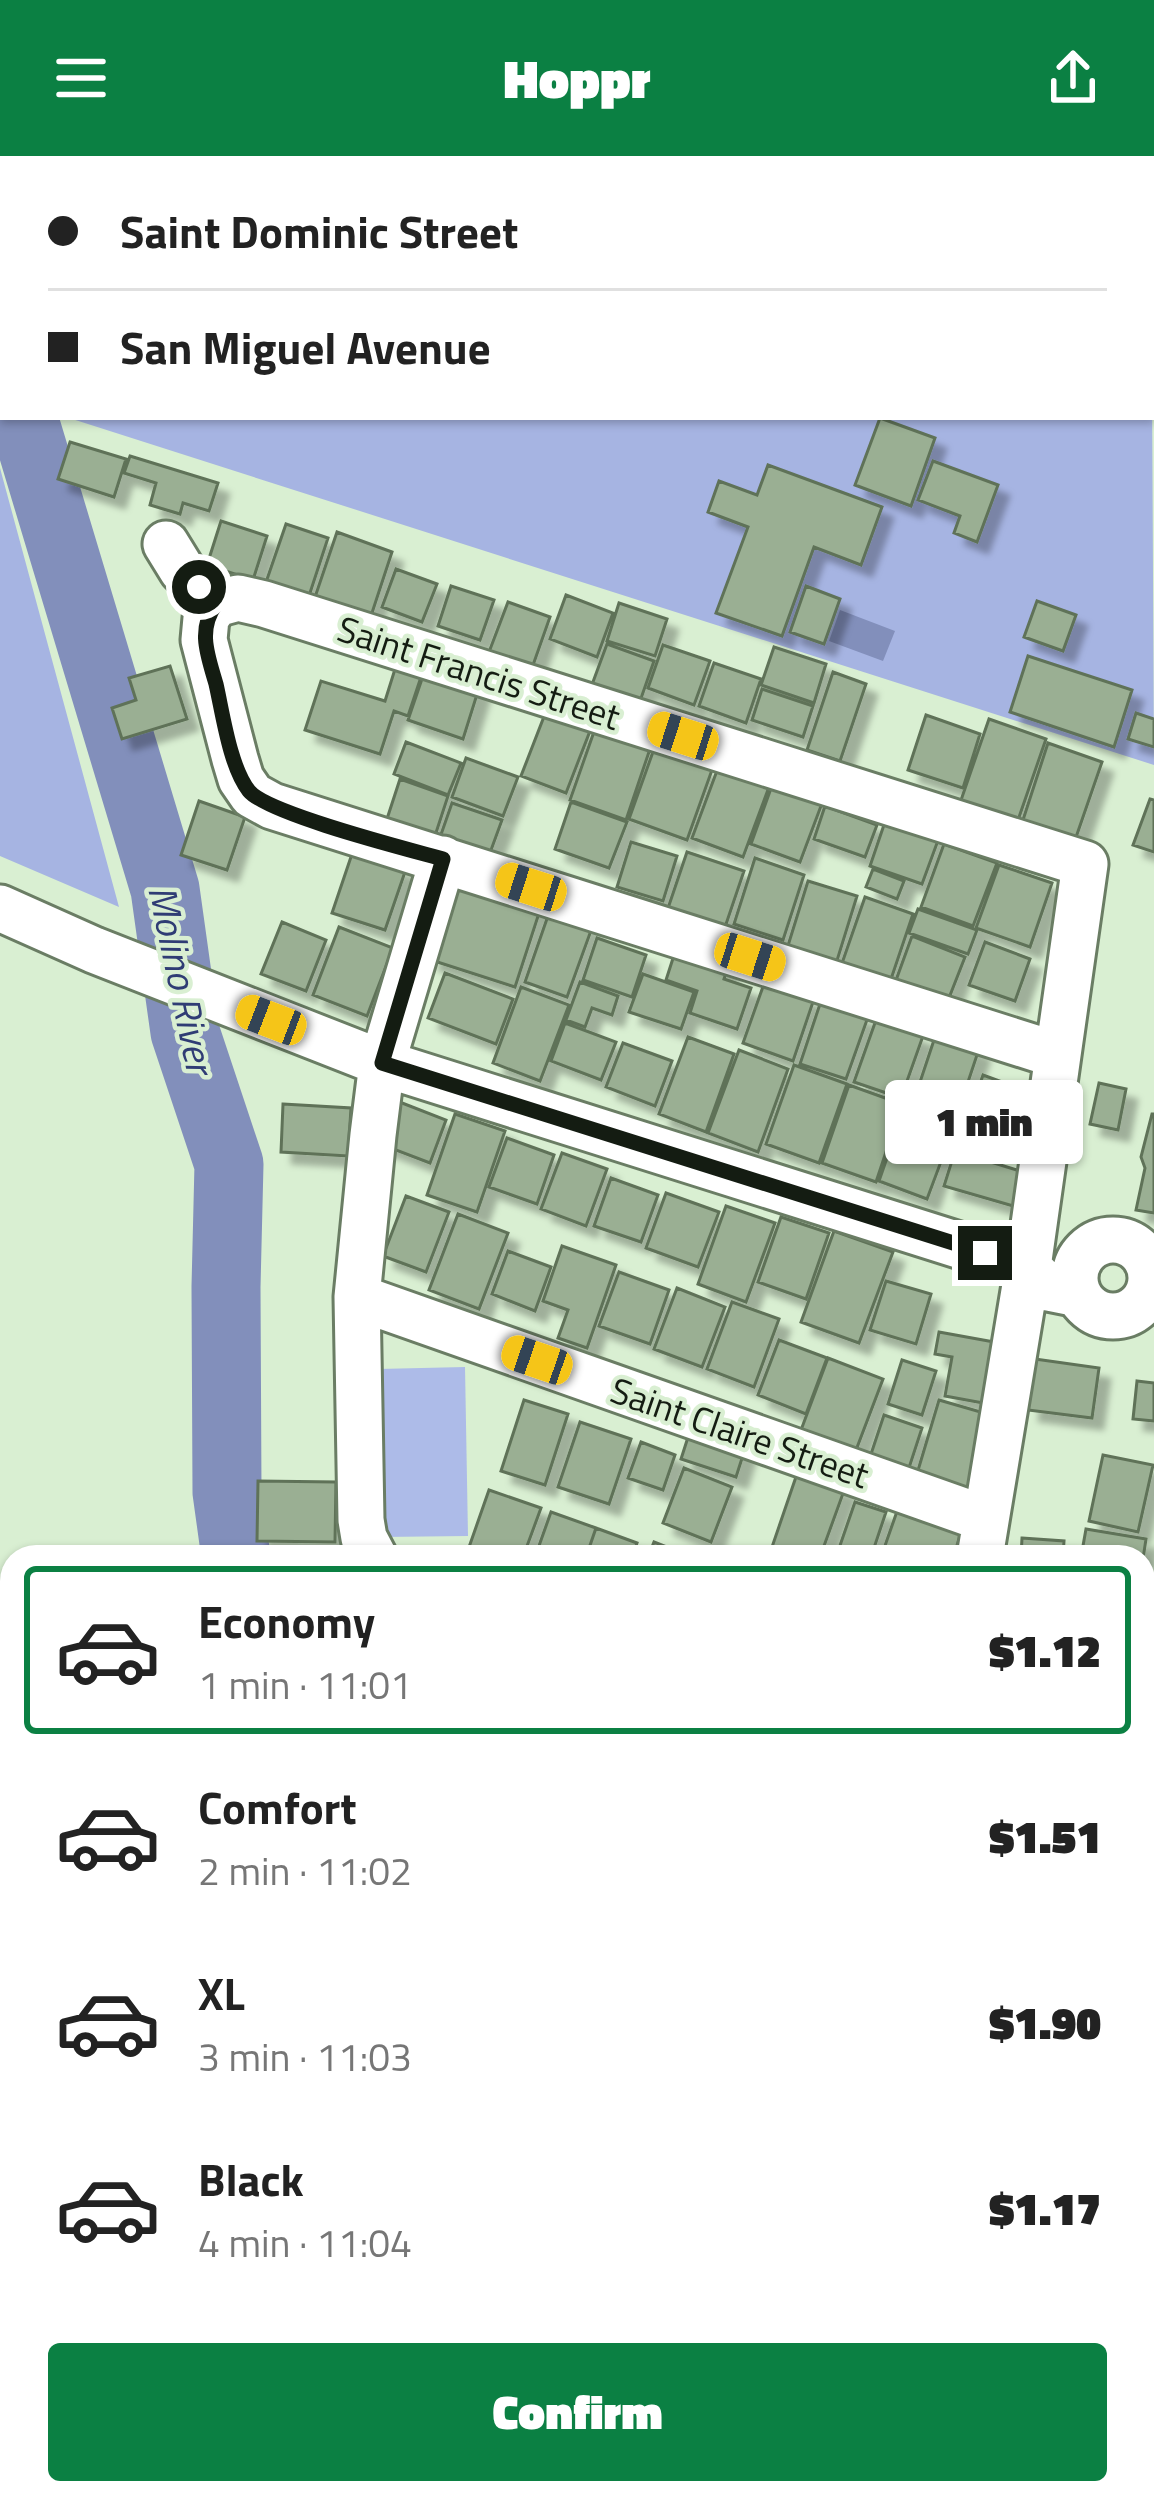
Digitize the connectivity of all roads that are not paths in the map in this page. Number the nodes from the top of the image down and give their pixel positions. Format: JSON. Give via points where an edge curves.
{"nodes":[{"id":1,"x":166,"y":544,"type":"dead end"},
{"id":2,"x":216,"y":604,"type":"junction"},
{"id":3,"x":443,"y":859,"type":"junction"},
{"id":4,"x":0,"y":908,"type":"edge"},
{"id":5,"x":1058,"y":1055,"type":"junction"},
{"id":6,"x":382,"y":1063,"type":"junction"},
{"id":7,"x":1149,"y":1258,"type":"edge"},
{"id":8,"x":1028,"y":1267,"type":"junction"},
{"id":9,"x":1079,"y":1276,"type":"junction"},
{"id":10,"x":357,"y":1297,"type":"junction"},
{"id":11,"x":1143,"y":1315,"type":"edge"},
{"id":12,"x":983,"y":1538,"type":"edge"},
{"id":13,"x":368,"y":1545,"type":"edge"}],
"edges":[{"from":1,"to":2,"type":"street"},
{"from":2,"to":3,"type":"street","via":[[204,640],[252,796]]},
{"from":2,"to":5,"type":"street","name":"Saint Francis Street","via":[[264,604],[1085,864]]},
{"from":3,"to":5,"type":"street"},
{"from":3,"to":6,"type":"street"},
{"from":4,"to":6,"type":"street"},
{"from":5,"to":8,"type":"street"},
{"from":6,"to":8,"type":"street"},
{"from":6,"to":10,"type":"street"},
{"from":7,"to":9,"type":"street","via":[[1112,1240],[1089,1249]]},
{"from":7,"to":11,"type":"street"},
{"from":8,"to":9,"type":"street","via":[[1048,1288]]},
{"from":8,"to":12,"type":"street"},
{"from":9,"to":11,"type":"street","via":[[1085,1305],[1108,1316]]},
{"from":10,"to":12,"type":"street","name":"Saint Claire Street"},
{"from":10,"to":13,"type":"street"}]}
